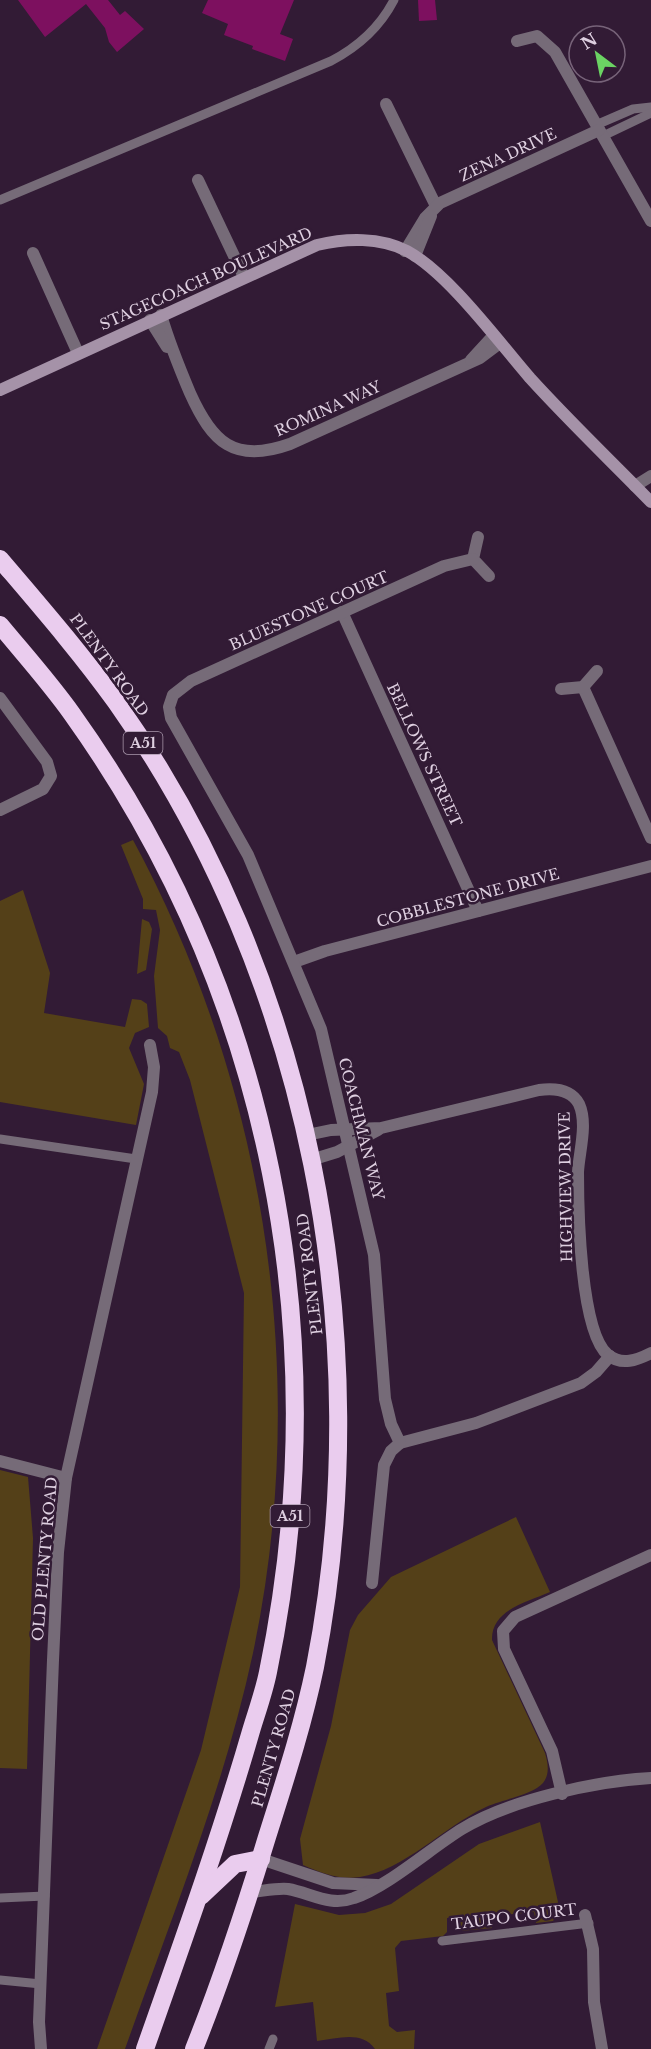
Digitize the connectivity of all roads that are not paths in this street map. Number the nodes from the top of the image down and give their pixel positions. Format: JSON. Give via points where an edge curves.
{"nodes":[{"id":1,"x":394,"y":0,"type":"edge"},
{"id":2,"x":517,"y":41,"type":"dead end"},
{"id":3,"x":386,"y":104,"type":"dead end"},
{"id":4,"x":651,"y":107,"type":"edge"},
{"id":5,"x":651,"y":113,"type":"edge"},
{"id":6,"x":599,"y":130,"type":"junction"},
{"id":7,"x":198,"y":180,"type":"dead end"},
{"id":8,"x":0,"y":200,"type":"edge"},
{"id":9,"x":434,"y":209,"type":"junction"},
{"id":10,"x":651,"y":221,"type":"edge"},
{"id":11,"x":33,"y":253,"type":"dead end"},
{"id":12,"x":410,"y":253,"type":"junction"},
{"id":13,"x":244,"y":277,"type":"junction"},
{"id":14,"x":155,"y":317,"type":"junction"},
{"id":15,"x":496,"y":340,"type":"junction"},
{"id":16,"x":78,"y":353,"type":"junction"},
{"id":17,"x":0,"y":390,"type":"edge"},
{"id":18,"x":651,"y":476,"type":"edge"},
{"id":19,"x":635,"y":486,"type":"junction"},
{"id":20,"x":651,"y":502,"type":"edge"},
{"id":21,"x":478,"y":537,"type":"dead end"},
{"id":22,"x":0,"y":559,"type":"edge"},
{"id":23,"x":473,"y":559,"type":"junction"},
{"id":24,"x":489,"y":576,"type":"dead end"},
{"id":25,"x":342,"y":612,"type":"junction"},
{"id":26,"x":0,"y":625,"type":"edge"},
{"id":27,"x":597,"y":671,"type":"dead end"},
{"id":28,"x":583,"y":687,"type":"junction"},
{"id":29,"x":561,"y":689,"type":"dead end"},
{"id":30,"x":0,"y":698,"type":"edge"},
{"id":31,"x":169,"y":707,"type":"joint"},
{"id":32,"x":0,"y":810,"type":"edge"},
{"id":33,"x":651,"y":838,"type":"edge"},
{"id":34,"x":651,"y":866,"type":"edge"},
{"id":35,"x":478,"y":911,"type":"junction"},
{"id":36,"x":294,"y":962,"type":"junction"},
{"id":37,"x":150,"y":1045,"type":"dead end"},
{"id":38,"x":381,"y":1128,"type":"junction"},
{"id":39,"x":346,"y":1129,"type":"junction"},
{"id":40,"x":307,"y":1135,"type":"junction"},
{"id":41,"x":0,"y":1139,"type":"edge"},
{"id":42,"x":350,"y":1145,"type":"junction"},
{"id":43,"x":136,"y":1159,"type":"junction"},
{"id":44,"x":311,"y":1160,"type":"junction"},
{"id":45,"x":651,"y":1353,"type":"edge"},
{"id":46,"x":610,"y":1356,"type":"junction"},
{"id":47,"x":400,"y":1443,"type":"junction"},
{"id":48,"x":0,"y":1461,"type":"edge"},
{"id":49,"x":66,"y":1479,"type":"junction"},
{"id":50,"x":651,"y":1556,"type":"edge"},
{"id":51,"x":372,"y":1583,"type":"dead end"},
{"id":52,"x":651,"y":1778,"type":"edge"},
{"id":53,"x":562,"y":1794,"type":"junction"},
{"id":54,"x":261,"y":1859,"type":"junction"},
{"id":55,"x":379,"y":1885,"type":"junction"},
{"id":56,"x":251,"y":1892,"type":"junction"},
{"id":57,"x":45,"y":1896,"type":"junction"},
{"id":58,"x":0,"y":1898,"type":"edge"},
{"id":59,"x":198,"y":1899,"type":"junction"},
{"id":60,"x":587,"y":1919,"type":"joint"},
{"id":61,"x":442,"y":1941,"type":"dead end"},
{"id":62,"x":0,"y":1980,"type":"edge"},
{"id":63,"x":41,"y":1984,"type":"junction"},
{"id":64,"x":42,"y":2049,"type":"edge"},
{"id":65,"x":144,"y":2049,"type":"edge"},
{"id":66,"x":194,"y":2049,"type":"edge"},
{"id":67,"x":602,"y":2049,"type":"edge"}],
"edges":[{"from":1,"to":8,"type":"lane","via":[[370,33],[331,61]]},
{"from":2,"to":6,"type":"street","via":[[536,36],[546,42]]},
{"from":3,"to":9,"type":"street"},
{"from":4,"to":6,"type":"lane","via":[[633,109]]},
{"from":5,"to":6,"type":"lane"},
{"from":6,"to":9,"type":"street","name":"ZENA DRIVE"},
{"from":6,"to":10,"type":"street"},
{"from":7,"to":13,"type":"street"},
{"from":9,"to":12,"type":"street","name":"ZENA DRIVE","via":[[418,228]]},
{"from":11,"to":16,"type":"street"},
{"from":12,"to":13,"type":"street","name":"STAGECOACH BOULEVARD","via":[[366,241],[330,242]]},
{"from":12,"to":15,"type":"street","name":"STAGECOACH BOULEVARD","via":[[434,270]]},
{"from":13,"to":14,"type":"street","name":"STAGECOACH BOULEVARD"},
{"from":14,"to":15,"type":"street","name":"ROMINA WAY","via":[[211,432],[232,447],[257,453],[290,444],[470,361]]},
{"from":14,"to":16,"type":"street","name":"STAGECOACH BOULEVARD"},
{"from":15,"to":19,"type":"street","name":"STAGECOACH BOULEVARD"},
{"from":16,"to":17,"type":"street","name":"STAGECOACH BOULEVARD"},
{"from":18,"to":19,"type":"street"},
{"from":19,"to":20,"type":"street","name":"STAGECOACH BOULEVARD"},
{"from":21,"to":23,"type":"street"},
{"from":22,"to":40,"type":"highway","name":"PLENTY ROAD","number":"A51","via":[[64,633],[118,705],[216,874],[264,989]]},
{"from":23,"to":24,"type":"street"},
{"from":23,"to":25,"type":"street","name":"BLUESTONE COURT","via":[[444,566]]},
{"from":25,"to":31,"type":"street","name":"BLUESTONE COURT","via":[[191,681],[173,695]]},
{"from":25,"to":35,"type":"street","name":"BELLOWS STREET"},
{"from":26,"to":59,"type":"highway","name":"PLENTY ROAD","number":"A51","via":[[71,713],[116,781],[175,889],[212,972],[240,1052],[278,1201],[296,1367],[289,1542],[268,1676],[236,1789]]},
{"from":27,"to":28,"type":"street"},
{"from":28,"to":29,"type":"street"},
{"from":28,"to":33,"type":"street"},
{"from":30,"to":32,"type":"street","via":[[47,762],[51,776],[43,789]]},
{"from":31,"to":36,"type":"street","name":"COACHMAN WAY","via":[[176,730],[248,855]]},
{"from":34,"to":35,"type":"street","name":"COBBLESTONE DRIVE"},
{"from":35,"to":36,"type":"street","name":"COBBLESTONE DRIVE"},
{"from":36,"to":39,"type":"street","name":"COACHMAN WAY","via":[[321,1029]]},
{"from":37,"to":43,"type":"street","name":"OLD PLENTY ROAD","via":[[154,1067],[152,1092]]},
{"from":38,"to":39,"type":"street","name":"HIGHVIEW DRIVE"},
{"from":38,"to":42,"type":"street","name":"HIGHVIEW DRIVE"},
{"from":38,"to":46,"type":"street","name":"HIGHVIEW DRIVE","via":[[539,1090],[559,1089],[573,1096],[582,1119],[578,1171],[584,1281],[597,1336]]},
{"from":39,"to":40,"type":"street","name":"HIGHVIEW DRIVE"},
{"from":39,"to":42,"type":"street","name":"COACHMAN WAY"},
{"from":40,"to":44,"type":"highway","name":"PLENTY ROAD","number":"A51"},
{"from":41,"to":43,"type":"lane"},
{"from":42,"to":44,"type":"street","name":"HIGHVIEW DRIVE"},
{"from":42,"to":47,"type":"street","name":"COACHMAN WAY","via":[[375,1255],[385,1399]]},
{"from":43,"to":49,"type":"street","name":"OLD PLENTY ROAD"},
{"from":44,"to":54,"type":"highway","name":"PLENTY ROAD","number":"A51","via":[[326,1239],[337,1375],[338,1440],[330,1558],[323,1620],[299,1740]]},
{"from":45,"to":46,"type":"street","via":[[628,1361]]},
{"from":46,"to":47,"type":"street","via":[[581,1383],[476,1423]]},
{"from":47,"to":51,"type":"street","via":[[384,1465]]},
{"from":48,"to":49,"type":"street"},
{"from":49,"to":57,"type":"street","name":"OLD PLENTY ROAD","via":[[56,1600]]},
{"from":50,"to":53,"type":"street","via":[[515,1617],[503,1631],[504,1649],[552,1751]]},
{"from":52,"to":53,"type":"street"},
{"from":53,"to":55,"type":"street","via":[[524,1802],[484,1817]]},
{"from":54,"to":55,"type":"street","via":[[333,1882]]},
{"from":54,"to":56,"type":"highway","name":"PLENTY ROAD","number":"A51"},
{"from":54,"to":59,"type":"highway","via":[[235,1864]]},
{"from":55,"to":56,"type":"street","via":[[356,1898],[335,1902],[288,1889]]},
{"from":56,"to":66,"type":"highway","name":"PLENTY ROAD","number":"A51"},
{"from":57,"to":58,"type":"lane"},
{"from":57,"to":63,"type":"street","name":"OLD PLENTY ROAD"},
{"from":59,"to":65,"type":"highway","name":"PLENTY ROAD","number":"A51"},
{"from":60,"to":61,"type":"lane","name":"TAUPO COURT"},
{"from":60,"to":67,"type":"street","via":[[594,1948],[594,2002]]},
{"from":62,"to":63,"type":"lane"},
{"from":63,"to":64,"type":"street","name":"OLD PLENTY ROAD"}]}
